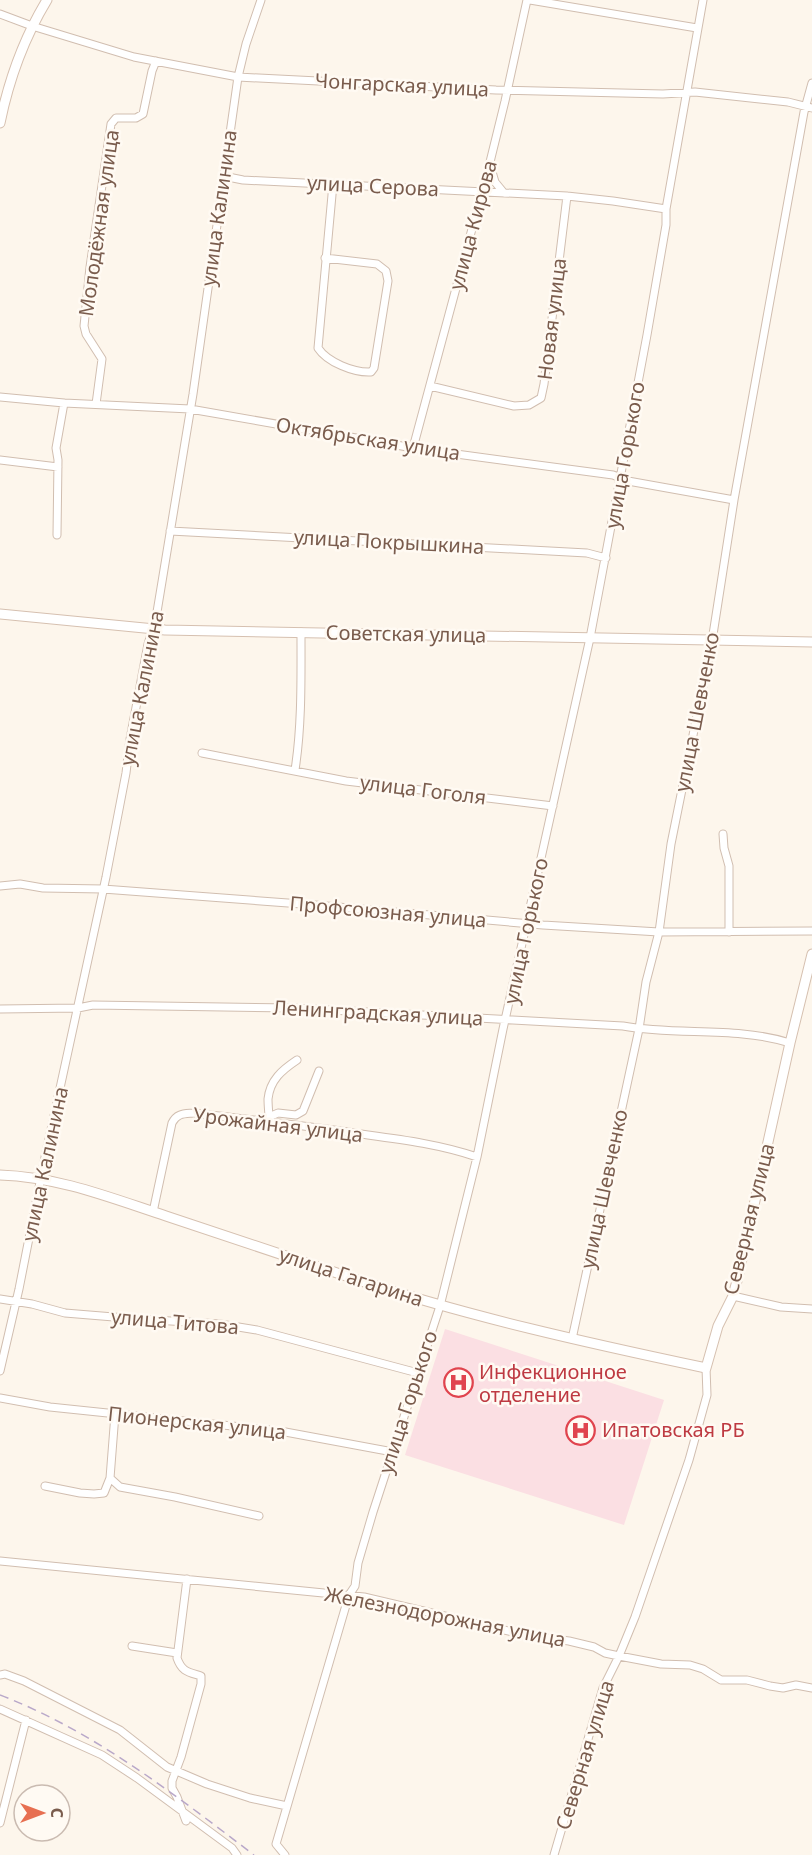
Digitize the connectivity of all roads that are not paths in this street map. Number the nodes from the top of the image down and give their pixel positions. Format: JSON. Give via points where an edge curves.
{"nodes":[{"id":1,"x":47,"y":0,"type":"edge"},
{"id":2,"x":261,"y":0,"type":"edge"},
{"id":3,"x":528,"y":0,"type":"edge"},
{"id":4,"x":703,"y":0,"type":"edge"},
{"id":5,"x":0,"y":14,"type":"edge"},
{"id":6,"x":32,"y":26,"type":"junction"},
{"id":7,"x":698,"y":28,"type":"junction"},
{"id":8,"x":156,"y":61,"type":"junction"},
{"id":9,"x":238,"y":77,"type":"junction"},
{"id":10,"x":812,"y":83,"type":"edge"},
{"id":11,"x":507,"y":90,"type":"junction"},
{"id":12,"x":687,"y":93,"type":"junction"},
{"id":13,"x":809,"y":108,"type":"edge"},
{"id":14,"x":0,"y":123,"type":"edge"},
{"id":15,"x":490,"y":162,"type":"junction"},
{"id":16,"x":224,"y":176,"type":"junction"},
{"id":17,"x":333,"y":184,"type":"junction"},
{"id":18,"x":481,"y":191,"type":"junction"},
{"id":19,"x":504,"y":193,"type":"junction"},
{"id":20,"x":567,"y":196,"type":"junction"},
{"id":21,"x":666,"y":209,"type":"junction"},
{"id":22,"x":325,"y":258,"type":"junction"},
{"id":23,"x":430,"y":386,"type":"junction"},
{"id":24,"x":0,"y":397,"type":"edge"},
{"id":25,"x":64,"y":402,"type":"junction"},
{"id":26,"x":96,"y":404,"type":"junction"},
{"id":27,"x":190,"y":409,"type":"junction"},
{"id":28,"x":413,"y":448,"type":"junction"},
{"id":29,"x":0,"y":460,"type":"edge"},
{"id":30,"x":58,"y":467,"type":"junction"},
{"id":31,"x":620,"y":477,"type":"junction"},
{"id":32,"x":734,"y":500,"type":"junction"},
{"id":33,"x":170,"y":531,"type":"junction"},
{"id":34,"x":57,"y":535,"type":"dead end"},
{"id":35,"x":606,"y":558,"type":"junction"},
{"id":36,"x":0,"y":614,"type":"edge"},
{"id":37,"x":153,"y":629,"type":"junction"},
{"id":38,"x":301,"y":632,"type":"junction"},
{"id":39,"x":590,"y":638,"type":"junction"},
{"id":40,"x":712,"y":641,"type":"junction"},
{"id":41,"x":812,"y":642,"type":"edge"},
{"id":42,"x":202,"y":753,"type":"dead end"},
{"id":43,"x":295,"y":770,"type":"junction"},
{"id":44,"x":553,"y":806,"type":"junction"},
{"id":45,"x":723,"y":834,"type":"dead end"},
{"id":46,"x":0,"y":886,"type":"edge"},
{"id":47,"x":103,"y":889,"type":"junction"},
{"id":48,"x":527,"y":923,"type":"junction"},
{"id":49,"x":812,"y":931,"type":"edge"},
{"id":50,"x":659,"y":932,"type":"junction"},
{"id":51,"x":729,"y":932,"type":"junction"},
{"id":52,"x":812,"y":954,"type":"edge"},
{"id":53,"x":78,"y":1008,"type":"junction"},
{"id":54,"x":0,"y":1009,"type":"edge"},
{"id":55,"x":506,"y":1019,"type":"junction"},
{"id":56,"x":639,"y":1029,"type":"junction"},
{"id":57,"x":790,"y":1042,"type":"junction"},
{"id":58,"x":297,"y":1060,"type":"dead end"},
{"id":59,"x":319,"y":1071,"type":"dead end"},
{"id":60,"x":304,"y":1108,"type":"junction"},
{"id":61,"x":269,"y":1119,"type":"junction"},
{"id":62,"x":303,"y":1126,"type":"junction"},
{"id":63,"x":477,"y":1157,"type":"junction"},
{"id":64,"x":0,"y":1175,"type":"edge"},
{"id":65,"x":41,"y":1178,"type":"junction"},
{"id":66,"x":153,"y":1212,"type":"junction"},
{"id":67,"x":733,"y":1296,"type":"junction"},
{"id":68,"x":0,"y":1299,"type":"edge"},
{"id":69,"x":16,"y":1301,"type":"junction"},
{"id":70,"x":440,"y":1306,"type":"junction"},
{"id":71,"x":812,"y":1309,"type":"edge"},
{"id":72,"x":572,"y":1340,"type":"junction"},
{"id":73,"x":706,"y":1368,"type":"junction"},
{"id":74,"x":0,"y":1369,"type":"edge"},
{"id":75,"x":418,"y":1373,"type":"junction"},
{"id":76,"x":0,"y":1398,"type":"edge"},
{"id":77,"x":115,"y":1414,"type":"junction"},
{"id":78,"x":393,"y":1452,"type":"junction"},
{"id":79,"x":110,"y":1478,"type":"junction"},
{"id":80,"x":45,"y":1486,"type":"dead end"},
{"id":81,"x":259,"y":1516,"type":"dead end"},
{"id":82,"x":0,"y":1561,"type":"edge"},
{"id":83,"x":187,"y":1580,"type":"junction"},
{"id":84,"x":349,"y":1595,"type":"junction"},
{"id":85,"x":132,"y":1646,"type":"dead end"},
{"id":86,"x":177,"y":1653,"type":"junction"},
{"id":87,"x":619,"y":1656,"type":"junction"},
{"id":88,"x":0,"y":1675,"type":"edge"},
{"id":89,"x":812,"y":1688,"type":"edge"},
{"id":90,"x":0,"y":1709,"type":"edge"},
{"id":91,"x":26,"y":1720,"type":"junction"},
{"id":92,"x":176,"y":1770,"type":"junction"},
{"id":93,"x":287,"y":1806,"type":"junction"},
{"id":94,"x":182,"y":1811,"type":"junction"},
{"id":95,"x":186,"y":1821,"type":"dead end"},
{"id":96,"x":0,"y":1823,"type":"edge"},
{"id":97,"x":237,"y":1855,"type":"edge"},
{"id":98,"x":285,"y":1855,"type":"edge"},
{"id":99,"x":554,"y":1855,"type":"edge"}],
"edges":[{"from":1,"to":6,"type":"street"},
{"from":2,"to":9,"type":"street","name":"улица Калинина"},
{"from":3,"to":7,"type":"street"},
{"from":3,"to":11,"type":"street","name":"улица Кирова"},
{"from":4,"to":7,"type":"street","name":"улица Горького"},
{"from":5,"to":6,"type":"street","name":"Чонгарская улица"},
{"from":6,"to":8,"type":"street","name":"Чонгарская улица"},
{"from":6,"to":14,"type":"street","via":[[16,62]]},
{"from":7,"to":12,"type":"street","name":"улица Горького"},
{"from":8,"to":9,"type":"street","name":"Чонгарская улица"},
{"from":8,"to":26,"type":"street","name":"Молодёжная улица","via":[[142,114],[136,118],[116,118],[111,124],[84,326],[102,359]]},
{"from":9,"to":11,"type":"street","name":"Чонгарская улица"},
{"from":9,"to":16,"type":"street","name":"улица Калинина"},
{"from":10,"to":13,"type":"street","name":"улица Шевченко"},
{"from":11,"to":12,"type":"street","name":"Чонгарская улица"},
{"from":11,"to":15,"type":"street","name":"улица Кирова"},
{"from":12,"to":13,"type":"street","name":"Чонгарская улица","via":[[788,102]]},
{"from":12,"to":21,"type":"street","name":"улица Горького"},
{"from":13,"to":32,"type":"street","name":"улица Шевченко"},
{"from":15,"to":18,"type":"street","name":"улица Кирова"},
{"from":15,"to":19,"type":"street","via":[[495,182]]},
{"from":16,"to":17,"type":"street","name":"улица Серова"},
{"from":16,"to":27,"type":"street","name":"улица Калинина"},
{"from":17,"to":18,"type":"street","name":"улица Серова"},
{"from":17,"to":22,"type":"street"},
{"from":18,"to":19,"type":"street","name":"улица Серова"},
{"from":18,"to":23,"type":"street","name":"улица Кирова"},
{"from":19,"to":20,"type":"street","name":"улица Серова"},
{"from":20,"to":21,"type":"street","name":"улица Серова"},
{"from":20,"to":23,"type":"street","name":"Новая улица","via":[[541,398],[529,405],[514,406]]},
{"from":21,"to":31,"type":"street","name":"улица Горького"},
{"from":22,"to":22,"type":"street","via":[[318,348],[347,368],[371,372],[388,281],[386,271],[377,264]]},
{"from":23,"to":28,"type":"street","name":"улица Кирова"},
{"from":24,"to":25,"type":"street","name":"Октябрьская улица"},
{"from":25,"to":26,"type":"street","name":"Октябрьская улица"},
{"from":25,"to":30,"type":"street","via":[[56,448]]},
{"from":26,"to":27,"type":"street","name":"Октябрьская улица"},
{"from":27,"to":28,"type":"street","name":"Октябрьская улица"},
{"from":27,"to":33,"type":"street","name":"улица Калинина"},
{"from":28,"to":31,"type":"street","name":"Октябрьская улица"},
{"from":29,"to":30,"type":"street"},
{"from":30,"to":34,"type":"street"},
{"from":31,"to":32,"type":"street","name":"Октябрьская улица"},
{"from":31,"to":35,"type":"street","name":"улица Горького"},
{"from":32,"to":40,"type":"street","name":"улица Шевченко"},
{"from":33,"to":35,"type":"street","name":"улица Покрышкина","via":[[379,540],[587,553]]},
{"from":33,"to":37,"type":"street","name":"улица Калинина"},
{"from":35,"to":39,"type":"street","name":"улица Горького"},
{"from":36,"to":37,"type":"street","name":"Советская улица"},
{"from":37,"to":38,"type":"street","name":"Советская улица"},
{"from":37,"to":47,"type":"street","name":"улица Калинина"},
{"from":38,"to":39,"type":"street","name":"Советская улица"},
{"from":38,"to":43,"type":"street"},
{"from":39,"to":40,"type":"street","name":"Советская улица"},
{"from":39,"to":44,"type":"street","name":"улица Горького"},
{"from":40,"to":41,"type":"street","name":"Советская улица"},
{"from":40,"to":50,"type":"street","name":"улица Шевченко","via":[[671,844]]},
{"from":42,"to":43,"type":"street","name":"улица Гоголя"},
{"from":43,"to":44,"type":"street","name":"улица Гоголя","via":[[346,781]]},
{"from":44,"to":48,"type":"street","name":"улица Горького"},
{"from":45,"to":51,"type":"street","via":[[729,866]]},
{"from":46,"to":47,"type":"street","name":"Профсоюзная улица"},
{"from":47,"to":48,"type":"street","name":"Профсоюзная улица"},
{"from":47,"to":53,"type":"street","name":"улица Калинина"},
{"from":48,"to":50,"type":"street","name":"Профсоюзная улица"},
{"from":48,"to":55,"type":"street","name":"улица Горького"},
{"from":49,"to":51,"type":"street","name":"Профсоюзная улица"},
{"from":50,"to":51,"type":"street","name":"Профсоюзная улица"},
{"from":50,"to":56,"type":"street","name":"улица Шевченко"},
{"from":52,"to":57,"type":"street","name":"Северная улица"},
{"from":53,"to":54,"type":"street","name":"Ленинградская улица"},
{"from":53,"to":55,"type":"street","name":"Ленинградская улица","via":[[293,1008]]},
{"from":53,"to":65,"type":"street","name":"улица Калинина"},
{"from":55,"to":56,"type":"street","name":"Ленинградская улица"},
{"from":55,"to":63,"type":"street","name":"улица Горького"},
{"from":56,"to":57,"type":"street","name":"Ленинградская улица","via":[[760,1035]]},
{"from":56,"to":72,"type":"street","name":"улица Шевченко"},
{"from":57,"to":67,"type":"street","name":"Северная улица"},
{"from":58,"to":61,"type":"street","via":[[275,1078],[268,1098]]},
{"from":59,"to":60,"type":"street"},
{"from":60,"to":61,"type":"street","via":[[296,1115],[278,1113]]},
{"from":60,"to":62,"type":"street"},
{"from":61,"to":62,"type":"street","name":"Урожайная улица"},
{"from":61,"to":66,"type":"street","name":"Урожайная улица","via":[[178,1115],[172,1123]]},
{"from":62,"to":63,"type":"street","name":"Урожайная улица","via":[[410,1141]]},
{"from":63,"to":70,"type":"street","name":"улица Горького"},
{"from":64,"to":65,"type":"street","name":"улица Гагарина"},
{"from":65,"to":66,"type":"street","name":"улица Гагарина"},
{"from":65,"to":69,"type":"street","name":"улица Калинина"},
{"from":66,"to":70,"type":"street","name":"улица Гагарина"},
{"from":67,"to":71,"type":"street","via":[[781,1307]]},
{"from":67,"to":73,"type":"street","name":"Северная улица","via":[[718,1326]]},
{"from":68,"to":69,"type":"street","name":"улица Титова"},
{"from":69,"to":74,"type":"street","name":"улица Калинина"},
{"from":69,"to":75,"type":"street","name":"улица Титова","via":[[65,1312],[257,1330]]},
{"from":70,"to":72,"type":"street","name":"улица Гагарина"},
{"from":70,"to":75,"type":"street","name":"улица Горького"},
{"from":72,"to":73,"type":"street","name":"улица Гагарина"},
{"from":73,"to":87,"type":"street","name":"Северная улица","via":[[708,1386],[703,1416]]},
{"from":75,"to":78,"type":"street","name":"улица Горького"},
{"from":76,"to":77,"type":"street","name":"Пионерская улица"},
{"from":77,"to":78,"type":"street","name":"Пионерская улица","via":[[280,1431]]},
{"from":77,"to":79,"type":"street"},
{"from":78,"to":84,"type":"street","name":"улица Горького","via":[[358,1563],[355,1586]]},
{"from":79,"to":80,"type":"street","via":[[104,1493]]},
{"from":79,"to":81,"type":"street","via":[[120,1487]]},
{"from":82,"to":83,"type":"street","name":"Железнодорожная улица"},
{"from":83,"to":84,"type":"street","name":"Железнодорожная улица"},
{"from":83,"to":86,"type":"street"},
{"from":84,"to":87,"type":"street","name":"Железнодорожная улица","via":[[530,1636],[569,1641]]},
{"from":84,"to":93,"type":"street","name":"улица Горького"},
{"from":85,"to":86,"type":"street"},
{"from":86,"to":92,"type":"street","via":[[180,1667],[201,1676],[201,1684]]},
{"from":87,"to":89,"type":"street","name":"Железнодорожная улица","via":[[690,1665],[721,1680]]},
{"from":87,"to":99,"type":"street","name":"Северная улица","via":[[603,1688]]},
{"from":88,"to":92,"type":"street","via":[[24,1681],[120,1730],[166,1767]]},
{"from":90,"to":91,"type":"street"},
{"from":91,"to":94,"type":"street","via":[[102,1755]]},
{"from":91,"to":96,"type":"street"},
{"from":92,"to":93,"type":"street","via":[[250,1798]]},
{"from":92,"to":94,"type":"street","via":[[172,1788]]},
{"from":93,"to":98,"type":"street","name":"улица Горького","via":[[276,1844]]},
{"from":94,"to":95,"type":"street"},
{"from":94,"to":97,"type":"street"}]}
